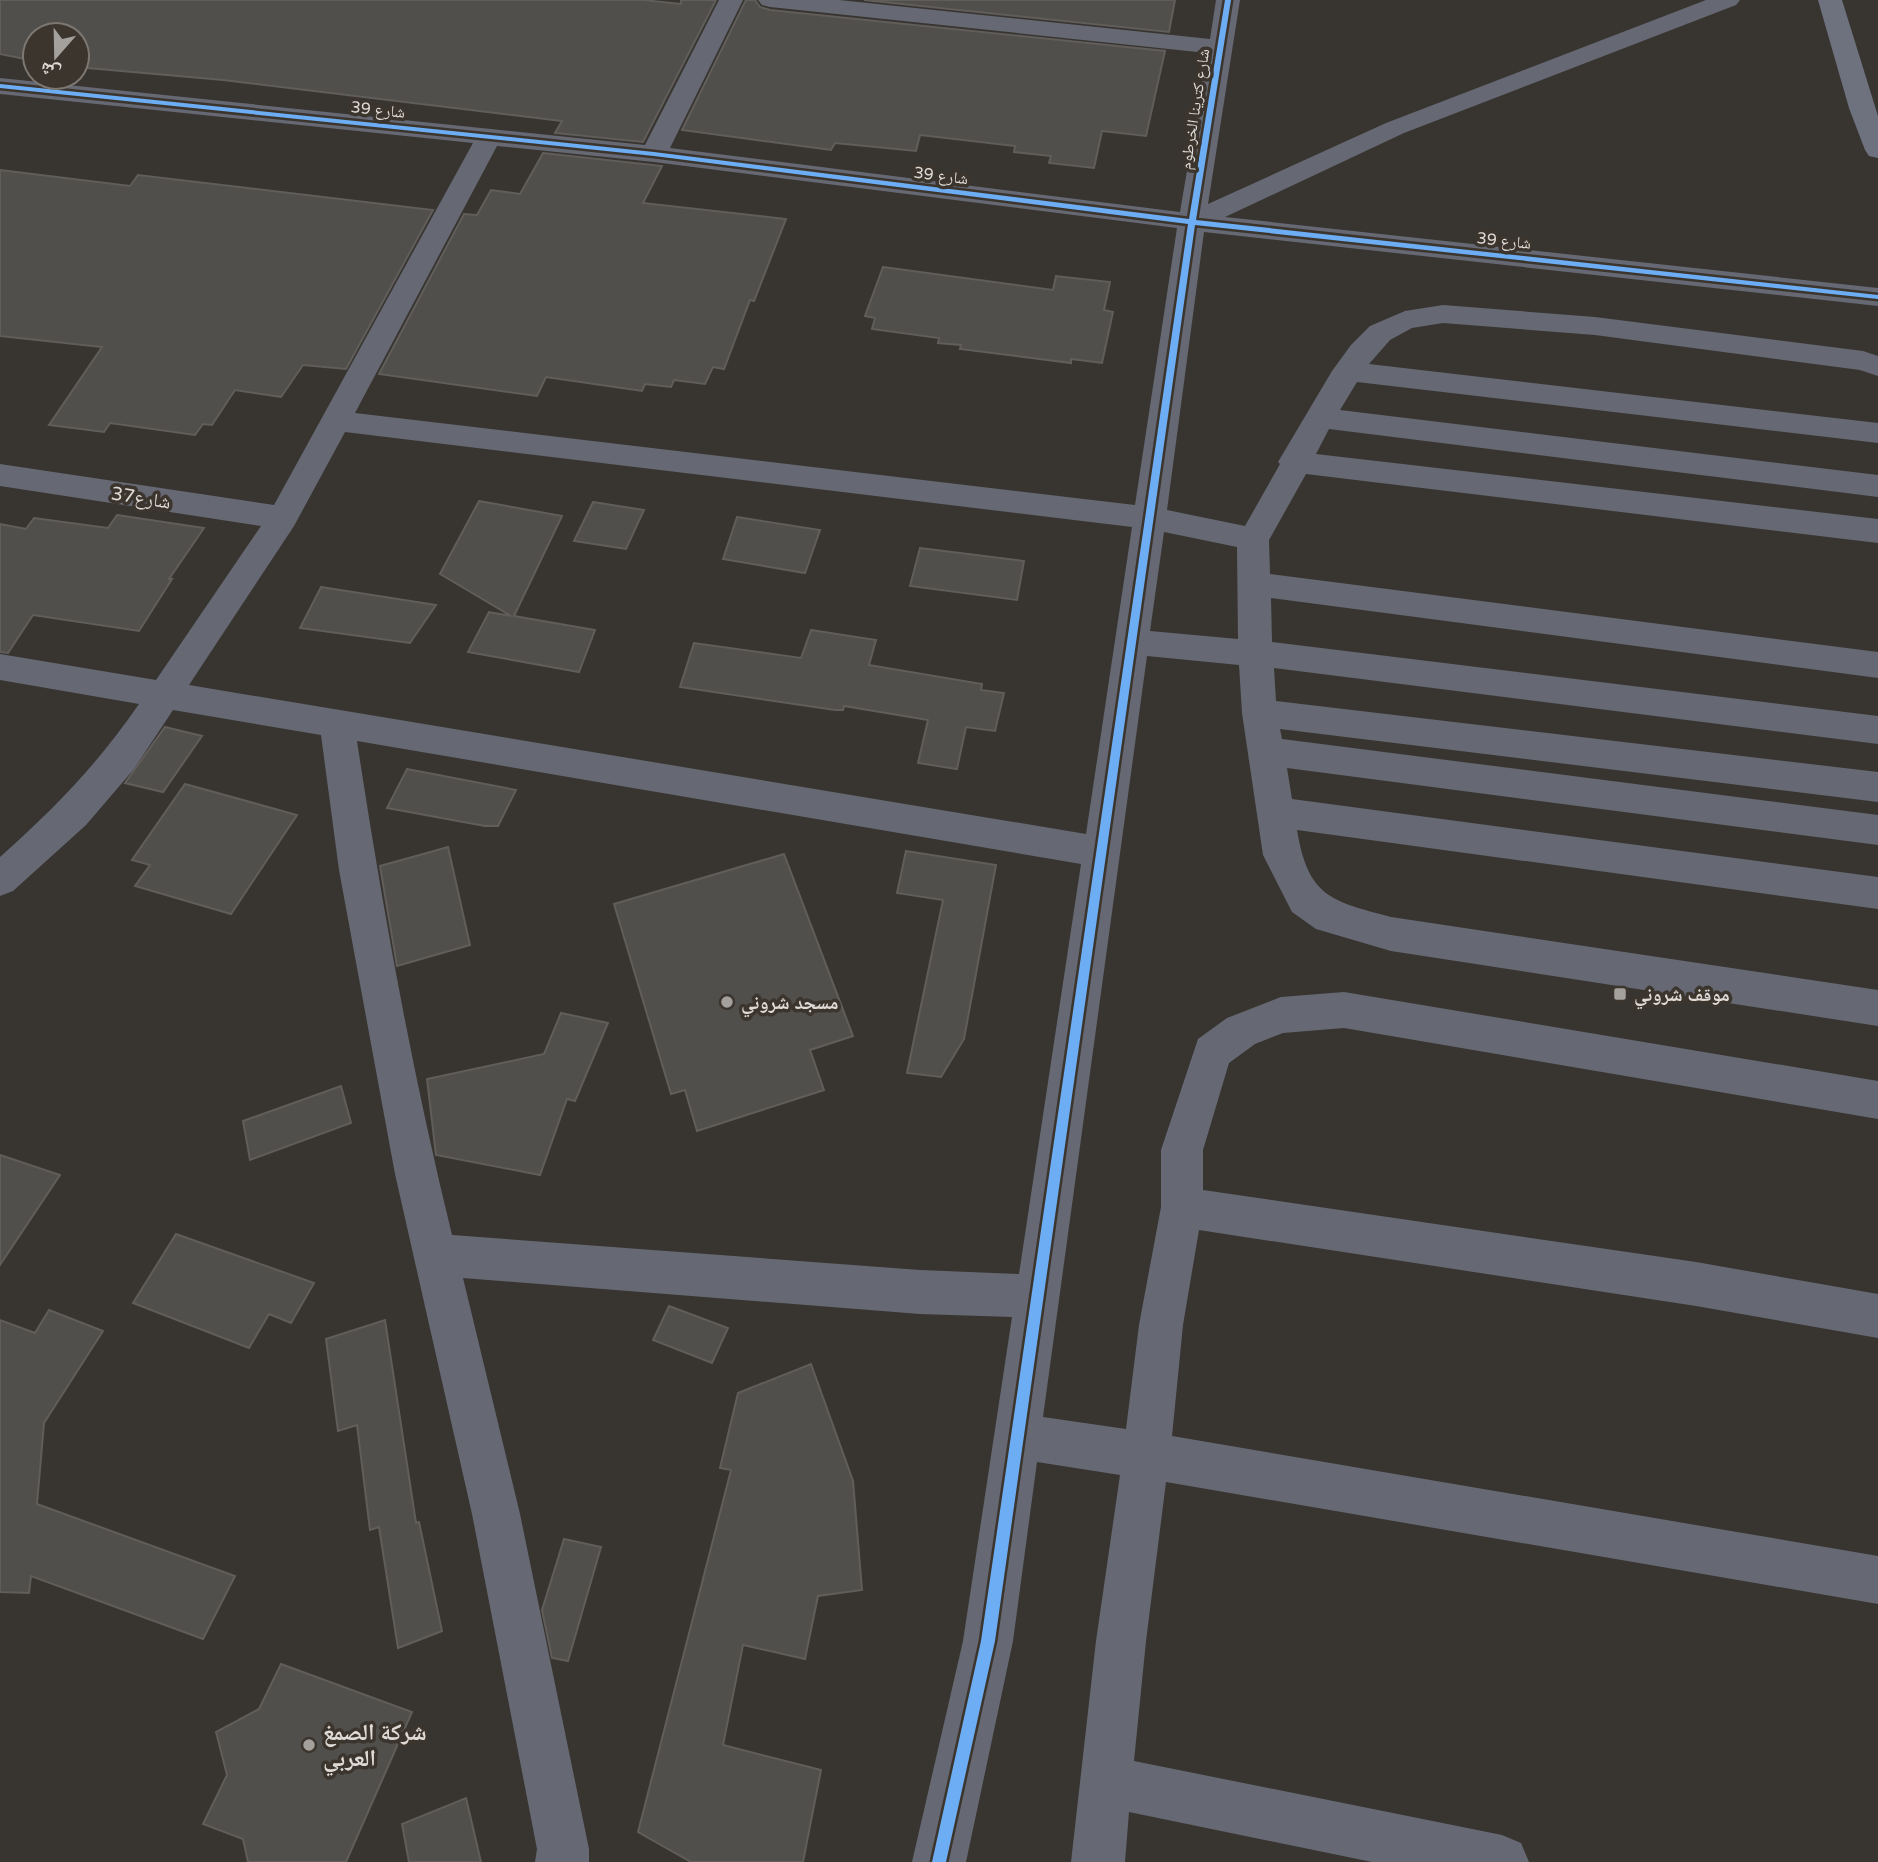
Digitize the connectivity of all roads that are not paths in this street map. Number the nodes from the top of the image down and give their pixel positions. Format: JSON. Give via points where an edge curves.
{"nodes":[{"id":1,"x":731,"y":0,"type":"edge"},
{"id":2,"x":770,"y":0,"type":"edge"},
{"id":3,"x":1228,"y":0,"type":"edge"},
{"id":4,"x":1728,"y":0,"type":"edge"},
{"id":5,"x":1830,"y":0,"type":"edge"},
{"id":6,"x":1220,"y":47,"type":"junction"},
{"id":7,"x":0,"y":86,"type":"edge"},
{"id":8,"x":489,"y":137,"type":"junction"},
{"id":9,"x":1878,"y":150,"type":"edge"},
{"id":10,"x":654,"y":155,"type":"junction"},
{"id":11,"x":1192,"y":222,"type":"junction"},
{"id":12,"x":1878,"y":297,"type":"edge"},
{"id":13,"x":1878,"y":366,"type":"edge"},
{"id":14,"x":1347,"y":371,"type":"junction"},
{"id":15,"x":1320,"y":418,"type":"junction"},
{"id":16,"x":336,"y":421,"type":"junction"},
{"id":17,"x":1878,"y":432,"type":"edge"},
{"id":18,"x":1294,"y":462,"type":"junction"},
{"id":19,"x":0,"y":475,"type":"edge"},
{"id":20,"x":1878,"y":486,"type":"edge"},
{"id":21,"x":283,"y":518,"type":"junction"},
{"id":22,"x":1150,"y":518,"type":"junction"},
{"id":23,"x":1878,"y":531,"type":"edge"},
{"id":24,"x":1253,"y":539,"type":"junction"},
{"id":25,"x":1253,"y":584,"type":"junction"},
{"id":26,"x":1132,"y":642,"type":"junction"},
{"id":27,"x":1255,"y":652,"type":"junction"},
{"id":28,"x":1878,"y":665,"type":"edge"},
{"id":29,"x":0,"y":667,"type":"edge"},
{"id":30,"x":162,"y":694,"type":"junction"},
{"id":31,"x":1260,"y":713,"type":"junction"},
{"id":32,"x":337,"y":724,"type":"junction"},
{"id":33,"x":1878,"y":730,"type":"edge"},
{"id":34,"x":1268,"y":752,"type":"junction"},
{"id":35,"x":1878,"y":787,"type":"edge"},
{"id":36,"x":1274,"y":811,"type":"junction"},
{"id":37,"x":1878,"y":830,"type":"edge"},
{"id":38,"x":1102,"y":852,"type":"junction"},
{"id":39,"x":0,"y":880,"type":"edge"},
{"id":40,"x":1878,"y":893,"type":"edge"},
{"id":41,"x":1878,"y":1007,"type":"edge"},
{"id":42,"x":1878,"y":1100,"type":"edge"},
{"id":43,"x":1182,"y":1207,"type":"junction"},
{"id":44,"x":433,"y":1255,"type":"junction"},
{"id":45,"x":1038,"y":1296,"type":"junction"},
{"id":46,"x":1878,"y":1317,"type":"edge"},
{"id":47,"x":1018,"y":1436,"type":"junction"},
{"id":48,"x":1146,"y":1457,"type":"junction"},
{"id":49,"x":1878,"y":1580,"type":"edge"},
{"id":50,"x":1108,"y":1782,"type":"junction"},
{"id":51,"x":562,"y":1862,"type":"edge"},
{"id":52,"x":939,"y":1862,"type":"edge"},
{"id":53,"x":1098,"y":1862,"type":"edge"},
{"id":54,"x":1502,"y":1862,"type":"edge"}],
"edges":[{"from":1,"to":10,"type":"street"},
{"from":2,"to":6,"type":"street"},
{"from":3,"to":6,"type":"street","name":"شارع كترينا الخرطوم"},
{"from":4,"to":11,"type":"street","via":[[1395,128]]},
{"from":5,"to":9,"type":"main road"},
{"from":6,"to":11,"type":"street","name":"شارع كترينا الخرطوم"},
{"from":7,"to":8,"type":"street","name":"شارع 39"},
{"from":8,"to":10,"type":"street","name":"شارع 39"},
{"from":8,"to":16,"type":"street"},
{"from":10,"to":11,"type":"street","name":"شارع 39"},
{"from":11,"to":12,"type":"street","name":"شارع 39"},
{"from":11,"to":22,"type":"street","name":"شارع كترينا الخرطوم"},
{"from":13,"to":14,"type":"street","via":[[1863,360],[1609,328],[1443,314],[1405,320],[1380,333]]},
{"from":14,"to":15,"type":"street"},
{"from":14,"to":17,"type":"street"},
{"from":15,"to":18,"type":"street"},
{"from":15,"to":20,"type":"street"},
{"from":16,"to":21,"type":"street"},
{"from":16,"to":22,"type":"street"},
{"from":18,"to":23,"type":"street"},
{"from":18,"to":24,"type":"street"},
{"from":19,"to":21,"type":"street","name":"شارع37"},
{"from":21,"to":30,"type":"street"},
{"from":22,"to":24,"type":"street"},
{"from":22,"to":26,"type":"street","name":"شارع كترينا الخرطوم"},
{"from":24,"to":25,"type":"street"},
{"from":25,"to":27,"type":"street"},
{"from":25,"to":28,"type":"street"},
{"from":26,"to":27,"type":"street"},
{"from":26,"to":38,"type":"street","name":"شارع كترينا الخرطوم"},
{"from":27,"to":31,"type":"street"},
{"from":27,"to":33,"type":"street"},
{"from":29,"to":30,"type":"street"},
{"from":30,"to":32,"type":"street"},
{"from":30,"to":39,"type":"street","via":[[121,759],[74,814]]},
{"from":31,"to":34,"type":"street"},
{"from":31,"to":35,"type":"street"},
{"from":32,"to":38,"type":"street"},
{"from":32,"to":44,"type":"street","via":[[358,870]]},
{"from":34,"to":36,"type":"street"},
{"from":34,"to":37,"type":"street"},
{"from":36,"to":40,"type":"street"},
{"from":36,"to":41,"type":"street","via":[[1282,855],[1305,901],[1330,917],[1391,934]]},
{"from":38,"to":45,"type":"street","name":"شارع كترينا الخرطوم"},
{"from":42,"to":43,"type":"street","via":[[1344,1010],[1281,1015],[1241,1031],[1212,1052],[1182,1150]]},
{"from":43,"to":46,"type":"street","via":[[1696,1284]]},
{"from":43,"to":48,"type":"street","via":[[1160,1325]]},
{"from":44,"to":45,"type":"street","via":[[920,1292]]},
{"from":44,"to":51,"type":"street","via":[[496,1514],[541,1729]]},
{"from":45,"to":47,"type":"street","name":"شارع كترينا الخرطوم"},
{"from":47,"to":48,"type":"street"},
{"from":47,"to":52,"type":"street","name":"شارع كترينا الخرطوم","via":[[988,1641]]},
{"from":48,"to":49,"type":"street","via":[[1287,1477]]},
{"from":48,"to":50,"type":"street"},
{"from":50,"to":53,"type":"street"},
{"from":50,"to":54,"type":"street"}]}
